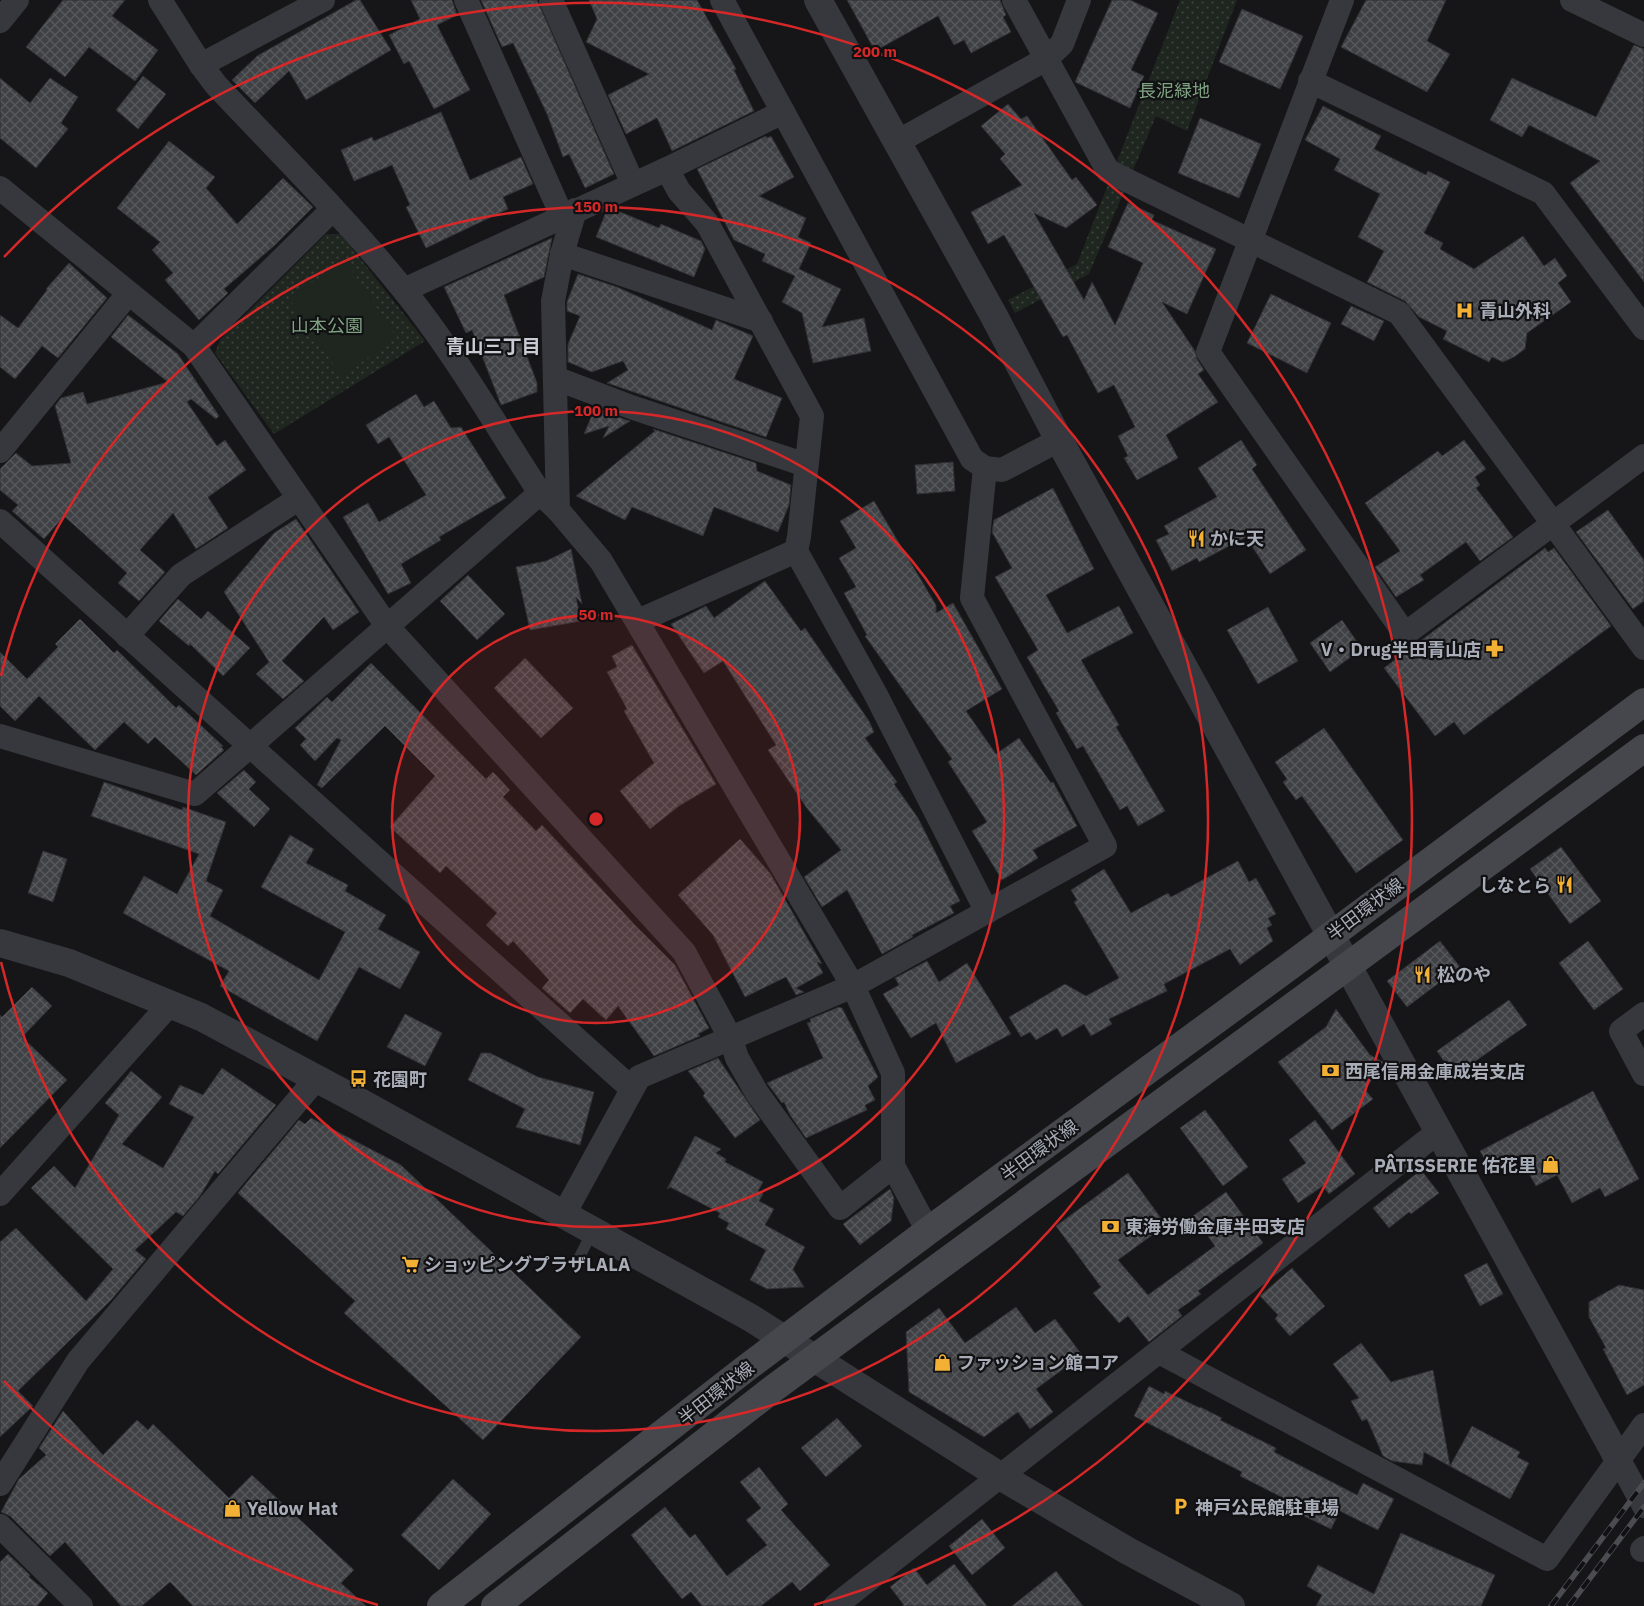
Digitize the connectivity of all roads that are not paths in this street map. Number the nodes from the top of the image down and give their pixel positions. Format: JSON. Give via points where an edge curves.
{"nodes":[{"id":1,"x":17,"y":0,"type":"edge"},
{"id":2,"x":160,"y":0,"type":"edge"},
{"id":3,"x":323,"y":0,"type":"edge"},
{"id":4,"x":466,"y":0,"type":"edge"},
{"id":5,"x":551,"y":0,"type":"edge"},
{"id":6,"x":722,"y":0,"type":"edge"},
{"id":7,"x":818,"y":0,"type":"edge"},
{"id":8,"x":1014,"y":0,"type":"edge"},
{"id":9,"x":1079,"y":0,"type":"edge"},
{"id":10,"x":1342,"y":0,"type":"edge"},
{"id":11,"x":1572,"y":0,"type":"edge"},
{"id":12,"x":0,"y":21,"type":"edge"},
{"id":13,"x":1644,"y":35,"type":"edge"},
{"id":14,"x":1046,"y":59,"type":"junction"},
{"id":15,"x":201,"y":66,"type":"junction"},
{"id":16,"x":1310,"y":81,"type":"junction"},
{"id":17,"x":783,"y":112,"type":"junction"},
{"id":18,"x":897,"y":142,"type":"junction"},
{"id":19,"x":667,"y":169,"type":"junction"},
{"id":20,"x":633,"y":184,"type":"junction"},
{"id":21,"x":0,"y":188,"type":"edge"},
{"id":22,"x":333,"y":209,"type":"junction"},
{"id":23,"x":568,"y":213,"type":"junction"},
{"id":24,"x":1249,"y":241,"type":"junction"},
{"id":25,"x":562,"y":254,"type":"junction"},
{"id":26,"x":404,"y":290,"type":"junction"},
{"id":27,"x":128,"y":294,"type":"junction"},
{"id":28,"x":761,"y":321,"type":"junction"},
{"id":29,"x":1644,"y":328,"type":"edge"},
{"id":30,"x":194,"y":346,"type":"junction"},
{"id":31,"x":555,"y":378,"type":"junction"},
{"id":32,"x":1059,"y":440,"type":"junction"},
{"id":33,"x":0,"y":451,"type":"edge"},
{"id":34,"x":1644,"y":456,"type":"edge"},
{"id":35,"x":806,"y":465,"type":"junction"},
{"id":36,"x":986,"y":468,"type":"junction"},
{"id":37,"x":540,"y":493,"type":"junction"},
{"id":38,"x":298,"y":499,"type":"junction"},
{"id":39,"x":558,"y":510,"type":"junction"},
{"id":40,"x":0,"y":522,"type":"edge"},
{"id":41,"x":1555,"y":524,"type":"junction"},
{"id":42,"x":796,"y":551,"type":"junction"},
{"id":43,"x":638,"y":621,"type":"junction"},
{"id":44,"x":386,"y":626,"type":"junction"},
{"id":45,"x":127,"y":636,"type":"junction"},
{"id":46,"x":1644,"y":648,"type":"edge"},
{"id":47,"x":1644,"y":702,"type":"edge"},
{"id":48,"x":0,"y":736,"type":"edge"},
{"id":49,"x":249,"y":746,"type":"junction"},
{"id":50,"x":1644,"y":748,"type":"edge"},
{"id":51,"x":987,"y":912,"type":"junction"},
{"id":52,"x":1332,"y":934,"type":"junction"},
{"id":53,"x":0,"y":943,"type":"edge"},
{"id":54,"x":1350,"y":966,"type":"junction"},
{"id":55,"x":853,"y":986,"type":"junction"},
{"id":56,"x":170,"y":1004,"type":"junction"},
{"id":57,"x":1644,"y":1014,"type":"edge"},
{"id":58,"x":731,"y":1039,"type":"junction"},
{"id":59,"x":1644,"y":1074,"type":"edge"},
{"id":60,"x":316,"y":1079,"type":"junction"},
{"id":61,"x":632,"y":1089,"type":"junction"},
{"id":62,"x":1438,"y":1132,"type":"junction"},
{"id":63,"x":893,"y":1166,"type":"junction"},
{"id":64,"x":0,"y":1194,"type":"edge"},
{"id":65,"x":564,"y":1214,"type":"junction"},
{"id":66,"x":593,"y":1230,"type":"junction"},
{"id":67,"x":928,"y":1231,"type":"junction"},
{"id":68,"x":578,"y":1260,"type":"dead end"},
{"id":69,"x":786,"y":1340,"type":"junction"},
{"id":70,"x":1159,"y":1352,"type":"junction"},
{"id":71,"x":815,"y":1359,"type":"junction"},
{"id":72,"x":1644,"y":1425,"type":"edge"},
{"id":73,"x":1619,"y":1460,"type":"junction"},
{"id":74,"x":1000,"y":1476,"type":"junction"},
{"id":75,"x":0,"y":1484,"type":"edge"},
{"id":76,"x":1644,"y":1506,"type":"edge"},
{"id":77,"x":0,"y":1526,"type":"edge"},
{"id":78,"x":1223,"y":1605,"type":"edge"},
{"id":79,"x":81,"y":1606,"type":"edge"},
{"id":80,"x":441,"y":1606,"type":"edge"},
{"id":81,"x":495,"y":1606,"type":"edge"},
{"id":82,"x":835,"y":1606,"type":"edge"}],
"edges":[{"from":1,"to":12,"type":"street"},
{"from":2,"to":15,"type":"street"},
{"from":3,"to":15,"type":"street"},
{"from":4,"to":23,"type":"street"},
{"from":5,"to":20,"type":"street"},
{"from":6,"to":17,"type":"street"},
{"from":7,"to":18,"type":"street"},
{"from":8,"to":14,"type":"street"},
{"from":9,"to":14,"type":"street","via":[[1062,44]]},
{"from":10,"to":16,"type":"street"},
{"from":11,"to":13,"type":"street"},
{"from":14,"to":18,"type":"street"},
{"from":14,"to":24,"type":"street","via":[[1108,171]]},
{"from":15,"to":22,"type":"street"},
{"from":16,"to":24,"type":"street"},
{"from":16,"to":29,"type":"street","via":[[1543,193]]},
{"from":17,"to":19,"type":"street"},
{"from":17,"to":36,"type":"street","via":[[972,459]]},
{"from":18,"to":32,"type":"street"},
{"from":19,"to":20,"type":"street"},
{"from":19,"to":28,"type":"street","via":[[679,191],[708,223]]},
{"from":20,"to":23,"type":"street"},
{"from":21,"to":27,"type":"street"},
{"from":22,"to":26,"type":"street"},
{"from":22,"to":30,"type":"street"},
{"from":23,"to":25,"type":"street"},
{"from":23,"to":26,"type":"street"},
{"from":24,"to":41,"type":"street","via":[[1399,313]]},
{"from":24,"to":41,"type":"street","via":[[1208,352],[1405,634]]},
{"from":25,"to":28,"type":"street"},
{"from":25,"to":31,"type":"street","via":[[553,302]]},
{"from":26,"to":37,"type":"street","via":[[442,341]]},
{"from":27,"to":30,"type":"street"},
{"from":27,"to":33,"type":"street"},
{"from":28,"to":35,"type":"street","via":[[812,416]]},
{"from":30,"to":38,"type":"street"},
{"from":31,"to":35,"type":"street","via":[[631,407]]},
{"from":31,"to":39,"type":"street"},
{"from":32,"to":36,"type":"street","via":[[1002,470]]},
{"from":32,"to":52,"type":"street"},
{"from":34,"to":41,"type":"street"},
{"from":35,"to":42,"type":"street"},
{"from":36,"to":51,"type":"street","via":[[972,598],[1105,846]]},
{"from":37,"to":39,"type":"street"},
{"from":37,"to":44,"type":"street"},
{"from":38,"to":44,"type":"street"},
{"from":38,"to":45,"type":"street","via":[[181,575]]},
{"from":39,"to":43,"type":"street","via":[[601,561]]},
{"from":40,"to":45,"type":"street"},
{"from":41,"to":46,"type":"street"},
{"from":42,"to":43,"type":"street"},
{"from":42,"to":51,"type":"street","via":[[875,693]]},
{"from":43,"to":55,"type":"street"},
{"from":44,"to":49,"type":"street"},
{"from":44,"to":58,"type":"street","via":[[684,952]]},
{"from":45,"to":49,"type":"street"},
{"from":47,"to":52,"type":"main road","name":"半田環状線"},
{"from":48,"to":49,"type":"street","via":[[195,794]]},
{"from":49,"to":61,"type":"street"},
{"from":50,"to":54,"type":"main road","name":"半田環状線"},
{"from":51,"to":55,"type":"street"},
{"from":52,"to":54,"type":"street"},
{"from":52,"to":67,"type":"main road","name":"半田環状線"},
{"from":53,"to":56,"type":"street","via":[[69,963]]},
{"from":54,"to":62,"type":"street"},
{"from":54,"to":71,"type":"main road","name":"半田環状線"},
{"from":55,"to":58,"type":"street"},
{"from":55,"to":63,"type":"street","via":[[893,1073]]},
{"from":56,"to":60,"type":"street","via":[[201,1017]]},
{"from":56,"to":64,"type":"street"},
{"from":57,"to":59,"type":"street","via":[[1621,1031]]},
{"from":58,"to":61,"type":"street","via":[[639,1077]]},
{"from":58,"to":63,"type":"street","via":[[737,1058],[757,1093],[840,1208]]},
{"from":60,"to":65,"type":"street"},
{"from":60,"to":75,"type":"street","via":[[78,1361]]},
{"from":61,"to":65,"type":"street"},
{"from":62,"to":70,"type":"street"},
{"from":62,"to":73,"type":"street"},
{"from":63,"to":67,"type":"street"},
{"from":65,"to":66,"type":"street"},
{"from":66,"to":68,"type":"lane"},
{"from":66,"to":69,"type":"street"},
{"from":67,"to":69,"type":"main road","name":"半田環状線"},
{"from":69,"to":71,"type":"street"},
{"from":69,"to":80,"type":"main road","name":"半田環状線","via":[[538,1524]]},
{"from":70,"to":73,"type":"street","via":[[1547,1559]]},
{"from":70,"to":74,"type":"street"},
{"from":71,"to":74,"type":"street"},
{"from":71,"to":81,"type":"main road","name":"半田環状線"},
{"from":72,"to":73,"type":"street"},
{"from":73,"to":76,"type":"street"},
{"from":74,"to":78,"type":"street"},
{"from":74,"to":82,"type":"street"},
{"from":77,"to":79,"type":"street"}]}
